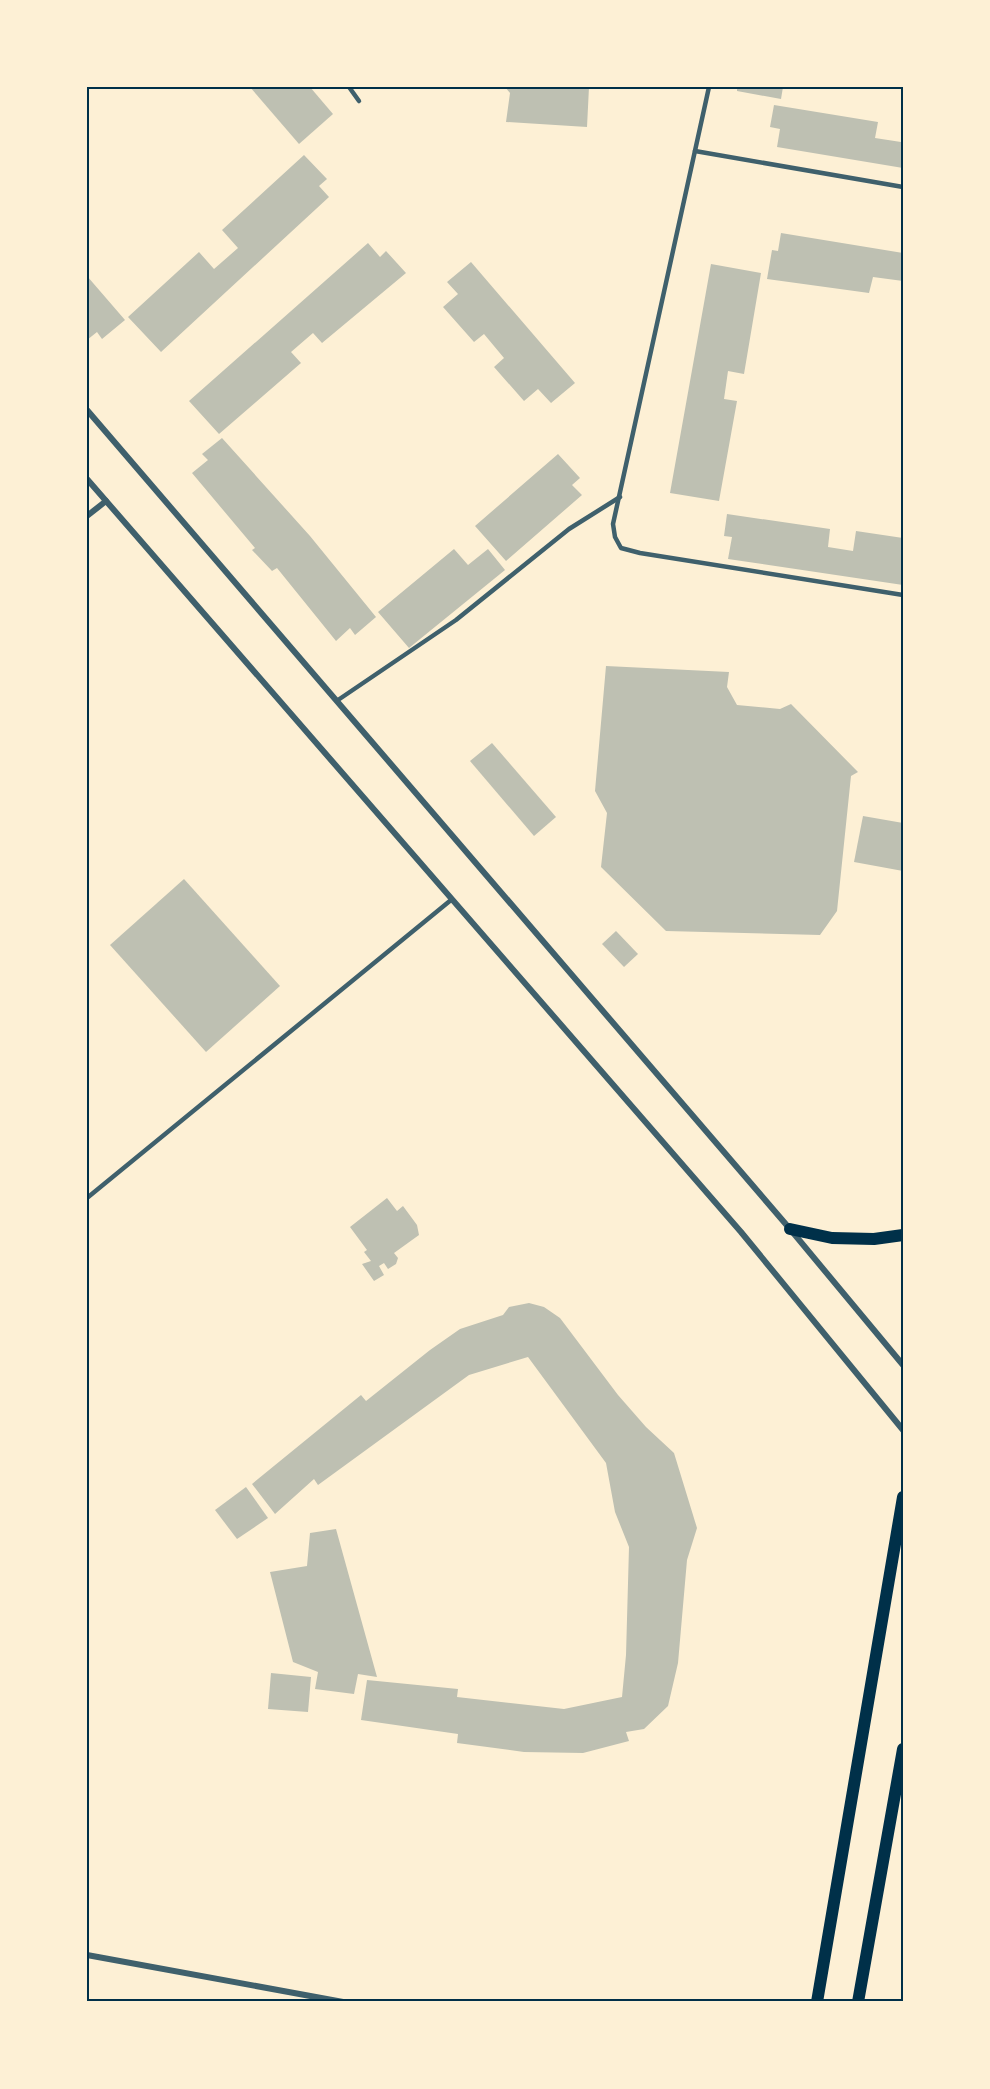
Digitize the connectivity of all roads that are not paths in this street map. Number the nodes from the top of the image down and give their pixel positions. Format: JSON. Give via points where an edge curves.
{"nodes":[{"id":1,"x":349,"y":87,"type":"edge"},
{"id":2,"x":709,"y":87,"type":"edge"},
{"id":3,"x":359,"y":101,"type":"dead end"},
{"id":4,"x":695,"y":151,"type":"junction"},
{"id":5,"x":903,"y":187,"type":"edge"},
{"id":6,"x":87,"y":410,"type":"edge"},
{"id":7,"x":87,"y":479,"type":"edge"},
{"id":8,"x":620,"y":497,"type":"junction"},
{"id":9,"x":106,"y":501,"type":"junction"},
{"id":10,"x":87,"y":516,"type":"edge"},
{"id":11,"x":903,"y":595,"type":"edge"},
{"id":12,"x":338,"y":700,"type":"junction"},
{"id":13,"x":451,"y":900,"type":"junction"},
{"id":14,"x":87,"y":1198,"type":"edge"},
{"id":15,"x":790,"y":1229,"type":"junction"},
{"id":16,"x":903,"y":1235,"type":"edge"},
{"id":17,"x":903,"y":1365,"type":"edge"},
{"id":18,"x":903,"y":1430,"type":"edge"},
{"id":19,"x":903,"y":1497,"type":"edge"},
{"id":20,"x":903,"y":1749,"type":"edge"},
{"id":21,"x":87,"y":1955,"type":"edge"},
{"id":22,"x":343,"y":2002,"type":"edge"},
{"id":23,"x":817,"y":2002,"type":"edge"},
{"id":24,"x":858,"y":2002,"type":"edge"}],
"edges":[{"from":1,"to":3,"type":"lane"},
{"from":2,"to":4,"type":"lane"},
{"from":4,"to":5,"type":"lane"},
{"from":4,"to":8,"type":"lane"},
{"from":6,"to":12,"type":"street"},
{"from":7,"to":9,"type":"street"},
{"from":8,"to":11,"type":"lane","via":[[613,524],[621,548]]},
{"from":8,"to":12,"type":"lane","via":[[569,529],[456,620]]},
{"from":9,"to":10,"type":"street"},
{"from":9,"to":13,"type":"street"},
{"from":12,"to":15,"type":"street"},
{"from":13,"to":14,"type":"lane"},
{"from":13,"to":18,"type":"street","via":[[741,1232]]},
{"from":15,"to":16,"type":"main road","via":[[832,1238]]},
{"from":15,"to":17,"type":"street"},
{"from":19,"to":23,"type":"main road"},
{"from":20,"to":24,"type":"main road"},
{"from":21,"to":22,"type":"street"}]}
